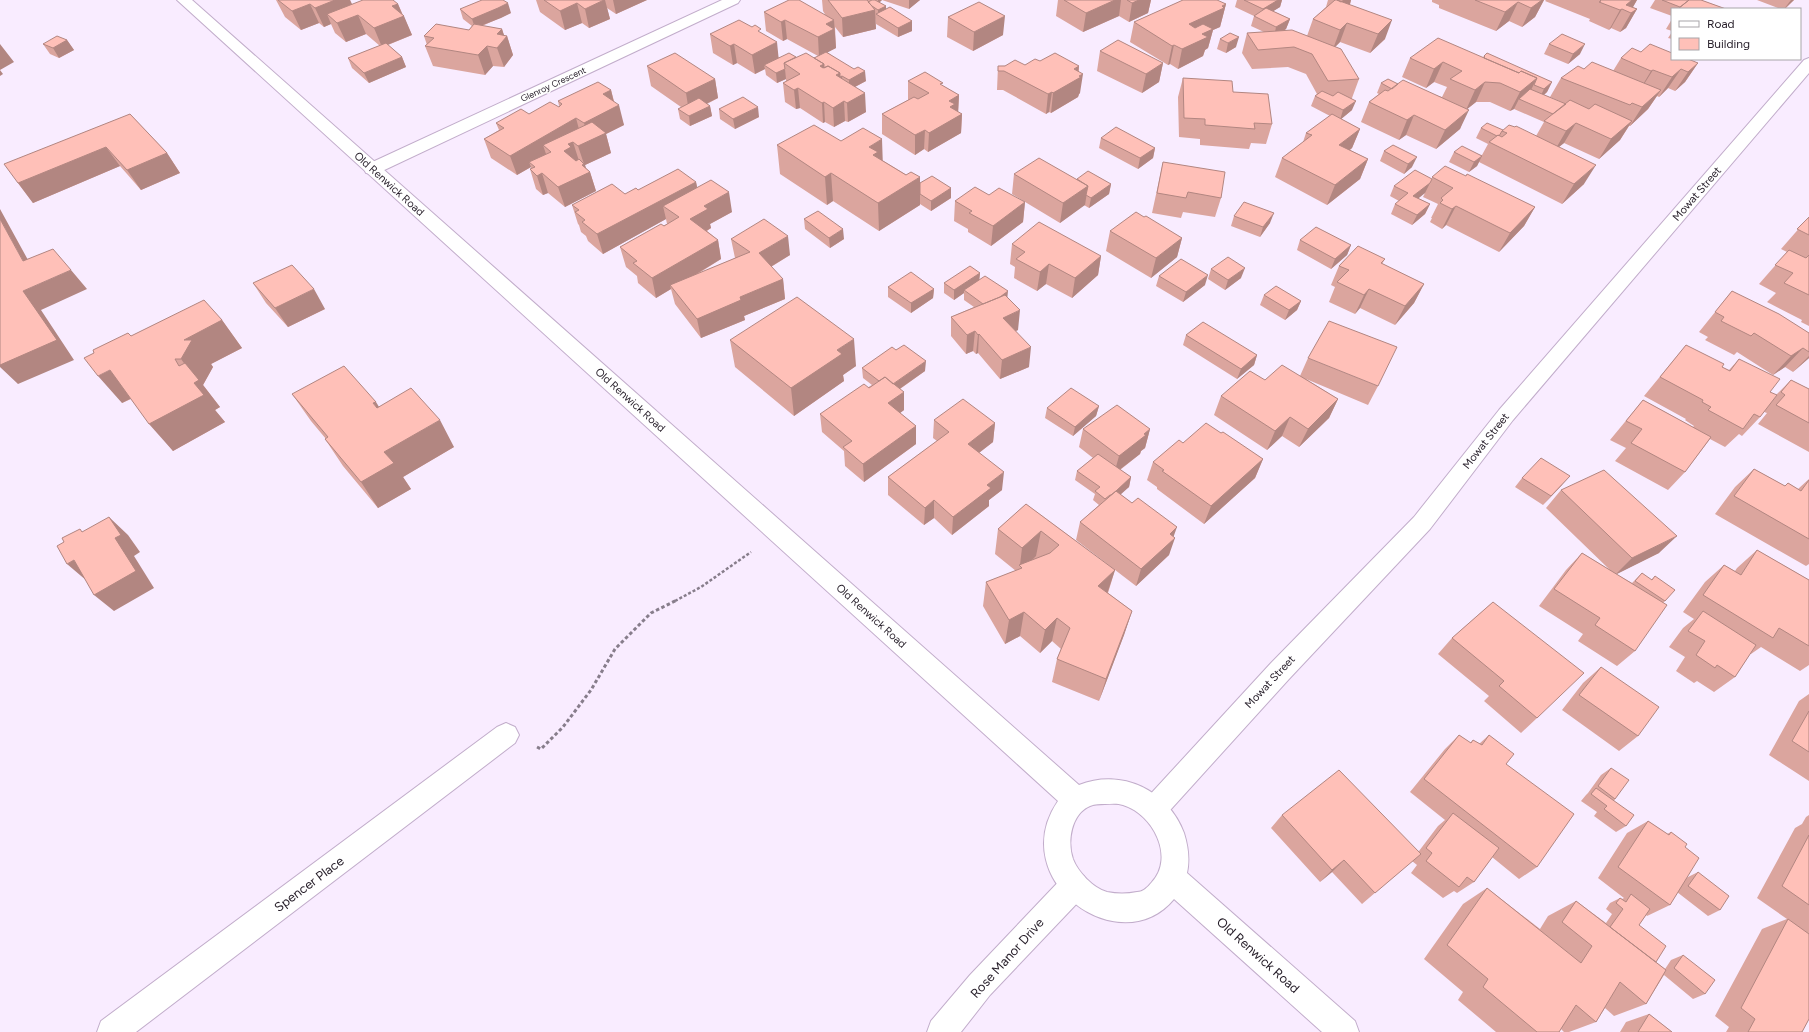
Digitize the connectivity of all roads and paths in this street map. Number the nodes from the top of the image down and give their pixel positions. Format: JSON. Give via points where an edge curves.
{"nodes":[{"id":1,"x":184,"y":0,"type":"edge"},
{"id":2,"x":733,"y":0,"type":"edge"},
{"id":3,"x":1809,"y":64,"type":"edge"},
{"id":4,"x":372,"y":169,"type":"junction"},
{"id":5,"x":778,"y":533,"type":"junction"},
{"id":6,"x":506,"y":735,"type":"joint"},
{"id":7,"x":1076,"y":800,"type":"junction"},
{"id":8,"x":1154,"y":809,"type":"junction"},
{"id":9,"x":1172,"y":878,"type":"junction"},
{"id":10,"x":1074,"y":886,"type":"junction"},
{"id":11,"x":112,"y":1032,"type":"edge"},
{"id":12,"x":942,"y":1032,"type":"edge"},
{"id":13,"x":1344,"y":1032,"type":"edge"}],
"edges":[{"from":1,"to":4,"type":"street","name":"Old Renwick Road"},
{"from":2,"to":4,"type":"street","name":"Glenroy Crescent"},
{"from":3,"to":8,"type":"street","name":"Mowat Street","via":[[1506,415],[1422,523],[1280,671]]},
{"from":4,"to":5,"type":"street","name":"Old Renwick Road"},
{"from":5,"to":6,"type":"path","via":[[701,587],[651,613],[615,649],[591,690],[564,728],[541,749]]},
{"from":5,"to":7,"type":"street","name":"Old Renwick Road"},
{"from":6,"to":11,"type":"street","name":"Spencer Place"},
{"from":7,"to":8,"type":"street","via":[[1092,793],[1117,791],[1137,797]]},
{"from":7,"to":10,"type":"street","via":[[1062,818],[1056,845],[1064,873]]},
{"from":8,"to":9,"type":"street","via":[[1163,818],[1174,841],[1176,853]]},
{"from":9,"to":10,"type":"street","via":[[1165,890],[1155,899],[1128,908],[1099,904]]},
{"from":9,"to":13,"type":"street","name":"Old Renwick Road"},
{"from":10,"to":12,"type":"street","name":"Rose Manor Drive","via":[[980,985]]}]}
